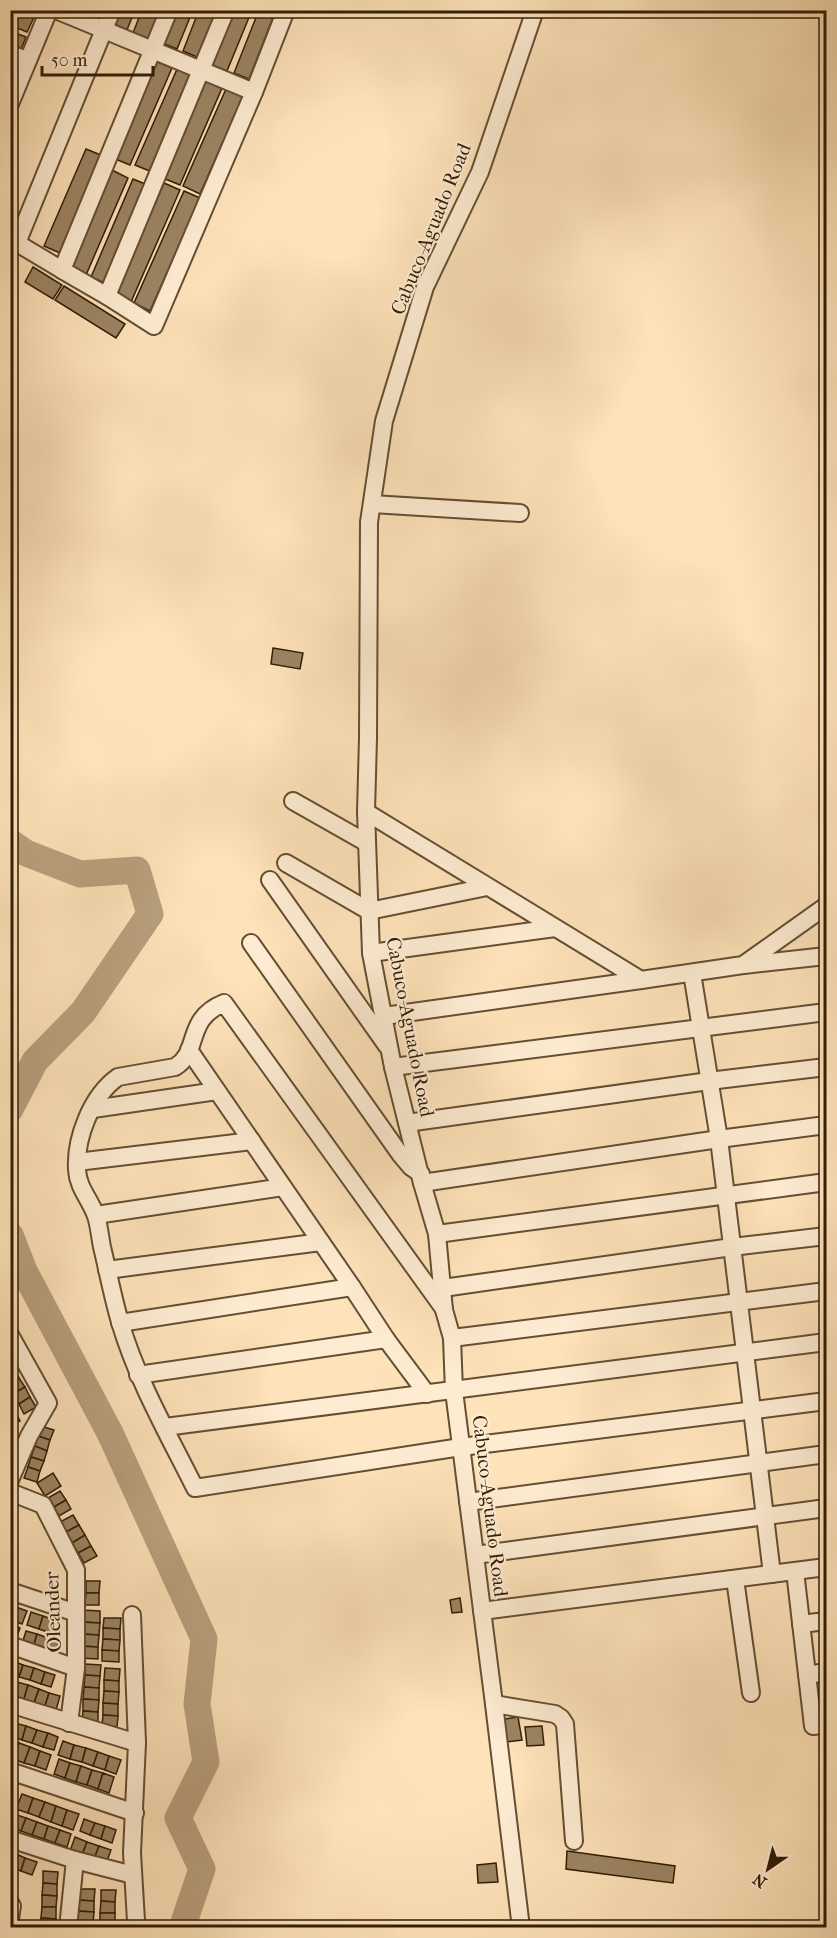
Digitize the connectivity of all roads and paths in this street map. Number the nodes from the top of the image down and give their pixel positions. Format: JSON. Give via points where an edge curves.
{"nodes":[{"id":1,"x":49,"y":10,"type":"edge"},
{"id":2,"x":56,"y":10,"type":"edge"},
{"id":3,"x":112,"y":10,"type":"edge"},
{"id":4,"x":169,"y":10,"type":"edge"},
{"id":5,"x":226,"y":10,"type":"edge"},
{"id":6,"x":286,"y":10,"type":"edge"},
{"id":7,"x":535,"y":10,"type":"edge"},
{"id":8,"x":104,"y":30,"type":"junction"},
{"id":9,"x":153,"y":51,"type":"junction"},
{"id":10,"x":10,"y":54,"type":"edge"},
{"id":11,"x":28,"y":60,"type":"junction"},
{"id":12,"x":201,"y":70,"type":"junction"},
{"id":13,"x":254,"y":92,"type":"junction"},
{"id":14,"x":10,"y":104,"type":"edge"},
{"id":15,"x":14,"y":241,"type":"edge"},
{"id":16,"x":62,"y":270,"type":"junction"},
{"id":17,"x":107,"y":296,"type":"junction"},
{"id":18,"x":372,"y":504,"type":"junction"},
{"id":19,"x":520,"y":513,"type":"dead end"},
{"id":20,"x":293,"y":801,"type":"dead end"},
{"id":21,"x":366,"y":812,"type":"junction"},
{"id":22,"x":366,"y":843,"type":"junction"},
{"id":23,"x":286,"y":863,"type":"dead end"},
{"id":24,"x":270,"y":880,"type":"dead end"},
{"id":25,"x":488,"y":887,"type":"junction"},
{"id":26,"x":826,"y":906,"type":"edge"},
{"id":27,"x":369,"y":911,"type":"junction"},
{"id":28,"x":555,"y":928,"type":"junction"},
{"id":29,"x":251,"y":943,"type":"dead end"},
{"id":30,"x":371,"y":954,"type":"junction"},
{"id":31,"x":826,"y":956,"type":"edge"},
{"id":32,"x":743,"y":965,"type":"junction"},
{"id":33,"x":692,"y":973,"type":"junction"},
{"id":34,"x":640,"y":980,"type":"junction"},
{"id":35,"x":826,"y":1012,"type":"edge"},
{"id":36,"x":384,"y":1016,"type":"junction"},
{"id":37,"x":701,"y":1027,"type":"junction"},
{"id":38,"x":389,"y":1049,"type":"junction"},
{"id":39,"x":189,"y":1050,"type":"junction"},
{"id":40,"x":393,"y":1067,"type":"junction"},
{"id":41,"x":826,"y":1067,"type":"edge"},
{"id":42,"x":710,"y":1081,"type":"junction"},
{"id":43,"x":217,"y":1091,"type":"junction"},
{"id":44,"x":93,"y":1109,"type":"junction"},
{"id":45,"x":407,"y":1123,"type":"junction"},
{"id":46,"x":826,"y":1125,"type":"edge"},
{"id":47,"x":719,"y":1139,"type":"junction"},
{"id":48,"x":252,"y":1141,"type":"junction"},
{"id":49,"x":77,"y":1162,"type":"junction"},
{"id":50,"x":421,"y":1178,"type":"junction"},
{"id":51,"x":826,"y":1182,"type":"edge"},
{"id":52,"x":283,"y":1187,"type":"junction"},
{"id":53,"x":726,"y":1194,"type":"junction"},
{"id":54,"x":96,"y":1215,"type":"junction"},
{"id":55,"x":437,"y":1234,"type":"junction"},
{"id":56,"x":826,"y":1236,"type":"edge"},
{"id":57,"x":321,"y":1242,"type":"junction"},
{"id":58,"x":732,"y":1247,"type":"junction"},
{"id":59,"x":107,"y":1270,"type":"junction"},
{"id":60,"x":352,"y":1287,"type":"junction"},
{"id":61,"x":443,"y":1288,"type":"junction"},
{"id":62,"x":826,"y":1291,"type":"edge"},
{"id":63,"x":739,"y":1301,"type":"junction"},
{"id":64,"x":444,"y":1310,"type":"junction"},
{"id":65,"x":120,"y":1323,"type":"junction"},
{"id":66,"x":10,"y":1335,"type":"edge"},
{"id":67,"x":452,"y":1338,"type":"junction"},
{"id":68,"x":387,"y":1340,"type":"junction"},
{"id":69,"x":826,"y":1342,"type":"edge"},
{"id":70,"x":746,"y":1352,"type":"junction"},
{"id":71,"x":138,"y":1375,"type":"junction"},
{"id":72,"x":454,"y":1390,"type":"junction"},
{"id":73,"x":427,"y":1394,"type":"junction"},
{"id":74,"x":826,"y":1401,"type":"edge"},
{"id":75,"x":752,"y":1409,"type":"junction"},
{"id":76,"x":165,"y":1427,"type":"junction"},
{"id":77,"x":461,"y":1447,"type":"junction"},
{"id":78,"x":826,"y":1454,"type":"edge"},
{"id":79,"x":759,"y":1464,"type":"junction"},
{"id":80,"x":13,"y":1466,"type":"edge"},
{"id":81,"x":10,"y":1492,"type":"edge"},
{"id":82,"x":468,"y":1502,"type":"junction"},
{"id":83,"x":826,"y":1508,"type":"edge"},
{"id":84,"x":765,"y":1516,"type":"junction"},
{"id":85,"x":475,"y":1555,"type":"junction"},
{"id":86,"x":826,"y":1567,"type":"edge"},
{"id":87,"x":795,"y":1571,"type":"junction"},
{"id":88,"x":772,"y":1574,"type":"junction"},
{"id":89,"x":735,"y":1579,"type":"junction"},
{"id":90,"x":10,"y":1591,"type":"edge"},
{"id":91,"x":482,"y":1611,"type":"junction"},
{"id":92,"x":75,"y":1613,"type":"junction"},
{"id":93,"x":132,"y":1615,"type":"dead end"},
{"id":94,"x":826,"y":1621,"type":"edge"},
{"id":95,"x":801,"y":1624,"type":"junction"},
{"id":96,"x":10,"y":1645,"type":"edge"},
{"id":97,"x":76,"y":1668,"type":"junction"},
{"id":98,"x":826,"y":1672,"type":"edge"},
{"id":99,"x":807,"y":1675,"type":"junction"},
{"id":100,"x":751,"y":1693,"type":"dead end"},
{"id":101,"x":10,"y":1704,"type":"edge"},
{"id":102,"x":494,"y":1704,"type":"junction"},
{"id":103,"x":69,"y":1723,"type":"junction"},
{"id":104,"x":826,"y":1724,"type":"edge"},
{"id":105,"x":137,"y":1743,"type":"junction"},
{"id":106,"x":10,"y":1771,"type":"edge"},
{"id":107,"x":135,"y":1813,"type":"junction"},
{"id":108,"x":10,"y":1839,"type":"edge"},
{"id":109,"x":574,"y":1840,"type":"dead end"},
{"id":110,"x":75,"y":1860,"type":"junction"},
{"id":111,"x":133,"y":1875,"type":"junction"},
{"id":112,"x":10,"y":1903,"type":"edge"},
{"id":113,"x":10,"y":1919,"type":"edge"},
{"id":114,"x":136,"y":1921,"type":"dead end"},
{"id":115,"x":68,"y":1928,"type":"edge"},
{"id":116,"x":520,"y":1928,"type":"edge"}],
"edges":[{"from":1,"to":11,"type":"street"},
{"from":2,"to":8,"type":"street"},
{"from":3,"to":8,"type":"street"},
{"from":4,"to":9,"type":"street"},
{"from":5,"to":12,"type":"street"},
{"from":6,"to":13,"type":"street"},
{"from":7,"to":18,"type":"street","name":"Cabuco-Aguado Road","via":[[480,172],[425,287],[384,421]]},
{"from":8,"to":9,"type":"street"},
{"from":8,"to":15,"type":"street"},
{"from":9,"to":12,"type":"street"},
{"from":9,"to":16,"type":"street"},
{"from":10,"to":11,"type":"street"},
{"from":11,"to":14,"type":"street"},
{"from":12,"to":13,"type":"street"},
{"from":12,"to":17,"type":"street"},
{"from":13,"to":17,"type":"street","via":[[154,326]]},
{"from":15,"to":16,"type":"street"},
{"from":16,"to":17,"type":"street"},
{"from":18,"to":19,"type":"street"},
{"from":18,"to":21,"type":"street","name":"Cabuco-Aguado Road","via":[[368,535]]},
{"from":20,"to":22,"type":"street"},
{"from":21,"to":22,"type":"street","name":"Cabuco-Aguado Road"},
{"from":21,"to":25,"type":"street"},
{"from":22,"to":27,"type":"street","name":"Cabuco-Aguado Road"},
{"from":23,"to":27,"type":"street"},
{"from":24,"to":38,"type":"street"},
{"from":25,"to":27,"type":"street"},
{"from":25,"to":28,"type":"street"},
{"from":26,"to":32,"type":"street"},
{"from":27,"to":30,"type":"street","name":"Cabuco-Aguado Road"},
{"from":28,"to":30,"type":"street"},
{"from":28,"to":34,"type":"street"},
{"from":29,"to":50,"type":"street"},
{"from":30,"to":36,"type":"street","name":"Cabuco-Aguado Road"},
{"from":31,"to":32,"type":"street"},
{"from":32,"to":33,"type":"street"},
{"from":33,"to":34,"type":"street"},
{"from":33,"to":37,"type":"street"},
{"from":34,"to":36,"type":"street"},
{"from":35,"to":37,"type":"street"},
{"from":36,"to":38,"type":"street","name":"Cabuco-Aguado Road"},
{"from":37,"to":40,"type":"street"},
{"from":37,"to":42,"type":"street"},
{"from":38,"to":40,"type":"street","name":"Cabuco-Aguado Road"},
{"from":39,"to":43,"type":"street"},
{"from":39,"to":44,"type":"street","via":[[175,1067],[117,1077]]},
{"from":39,"to":64,"type":"street","via":[[200,1021],[224,1003]]},
{"from":40,"to":45,"type":"street","name":"Cabuco-Aguado Road"},
{"from":41,"to":42,"type":"street"},
{"from":42,"to":45,"type":"street"},
{"from":42,"to":47,"type":"street"},
{"from":43,"to":44,"type":"street"},
{"from":43,"to":48,"type":"street"},
{"from":44,"to":49,"type":"street","via":[[82,1129]]},
{"from":45,"to":50,"type":"street","name":"Cabuco-Aguado Road"},
{"from":46,"to":47,"type":"street"},
{"from":47,"to":50,"type":"street"},
{"from":47,"to":53,"type":"street"},
{"from":48,"to":49,"type":"street"},
{"from":48,"to":52,"type":"street"},
{"from":49,"to":54,"type":"street","via":[[80,1187]]},
{"from":50,"to":55,"type":"street","name":"Cabuco-Aguado Road"},
{"from":51,"to":53,"type":"street"},
{"from":52,"to":54,"type":"street"},
{"from":52,"to":57,"type":"street"},
{"from":53,"to":55,"type":"street"},
{"from":53,"to":58,"type":"street"},
{"from":54,"to":59,"type":"street"},
{"from":55,"to":61,"type":"street","name":"Cabuco-Aguado Road"},
{"from":56,"to":58,"type":"street"},
{"from":57,"to":59,"type":"street"},
{"from":57,"to":60,"type":"street"},
{"from":58,"to":61,"type":"street"},
{"from":58,"to":63,"type":"street"},
{"from":59,"to":65,"type":"street"},
{"from":60,"to":65,"type":"street"},
{"from":60,"to":68,"type":"street"},
{"from":61,"to":64,"type":"street","name":"Cabuco-Aguado Road"},
{"from":62,"to":63,"type":"street"},
{"from":63,"to":67,"type":"street"},
{"from":63,"to":70,"type":"street"},
{"from":64,"to":67,"type":"street","name":"Cabuco-Aguado Road"},
{"from":65,"to":71,"type":"street"},
{"from":66,"to":80,"type":"street","via":[[48,1403]]},
{"from":67,"to":72,"type":"street","name":"Cabuco-Aguado Road"},
{"from":68,"to":71,"type":"street"},
{"from":68,"to":73,"type":"street"},
{"from":69,"to":70,"type":"street"},
{"from":70,"to":72,"type":"street"},
{"from":70,"to":75,"type":"street"},
{"from":71,"to":76,"type":"street"},
{"from":72,"to":73,"type":"street"},
{"from":72,"to":77,"type":"street","name":"Cabuco-Aguado Road"},
{"from":73,"to":76,"type":"street"},
{"from":74,"to":75,"type":"street"},
{"from":75,"to":77,"type":"street"},
{"from":75,"to":79,"type":"street"},
{"from":76,"to":77,"type":"street","via":[[195,1488]]},
{"from":77,"to":82,"type":"street","name":"Cabuco-Aguado Road"},
{"from":78,"to":79,"type":"street"},
{"from":79,"to":82,"type":"street"},
{"from":79,"to":84,"type":"street"},
{"from":81,"to":92,"type":"street","name":"Oleander","via":[[43,1505],[76,1570]]},
{"from":82,"to":85,"type":"street","name":"Cabuco-Aguado Road"},
{"from":83,"to":84,"type":"street"},
{"from":84,"to":85,"type":"street"},
{"from":84,"to":88,"type":"street"},
{"from":85,"to":91,"type":"street","name":"Cabuco-Aguado Road"},
{"from":86,"to":87,"type":"street"},
{"from":87,"to":88,"type":"street"},
{"from":87,"to":95,"type":"street"},
{"from":88,"to":89,"type":"street"},
{"from":89,"to":91,"type":"street"},
{"from":89,"to":100,"type":"street"},
{"from":90,"to":92,"type":"street"},
{"from":91,"to":102,"type":"street","name":"Cabuco-Aguado Road"},
{"from":92,"to":97,"type":"street","name":"Oleander"},
{"from":93,"to":105,"type":"street"},
{"from":94,"to":95,"type":"street"},
{"from":95,"to":99,"type":"street"},
{"from":96,"to":97,"type":"street"},
{"from":97,"to":103,"type":"street","name":"Oleander"},
{"from":98,"to":99,"type":"street"},
{"from":99,"to":104,"type":"street","via":[[813,1726]]},
{"from":101,"to":103,"type":"street"},
{"from":102,"to":109,"type":"street","via":[[555,1714],[565,1724]]},
{"from":102,"to":116,"type":"street","name":"Cabuco-Aguado Road"},
{"from":103,"to":105,"type":"street"},
{"from":105,"to":107,"type":"street"},
{"from":106,"to":107,"type":"street"},
{"from":107,"to":111,"type":"street"},
{"from":108,"to":110,"type":"street"},
{"from":110,"to":111,"type":"street"},
{"from":110,"to":115,"type":"street"},
{"from":111,"to":114,"type":"street"},
{"from":112,"to":113,"type":"street"}]}
